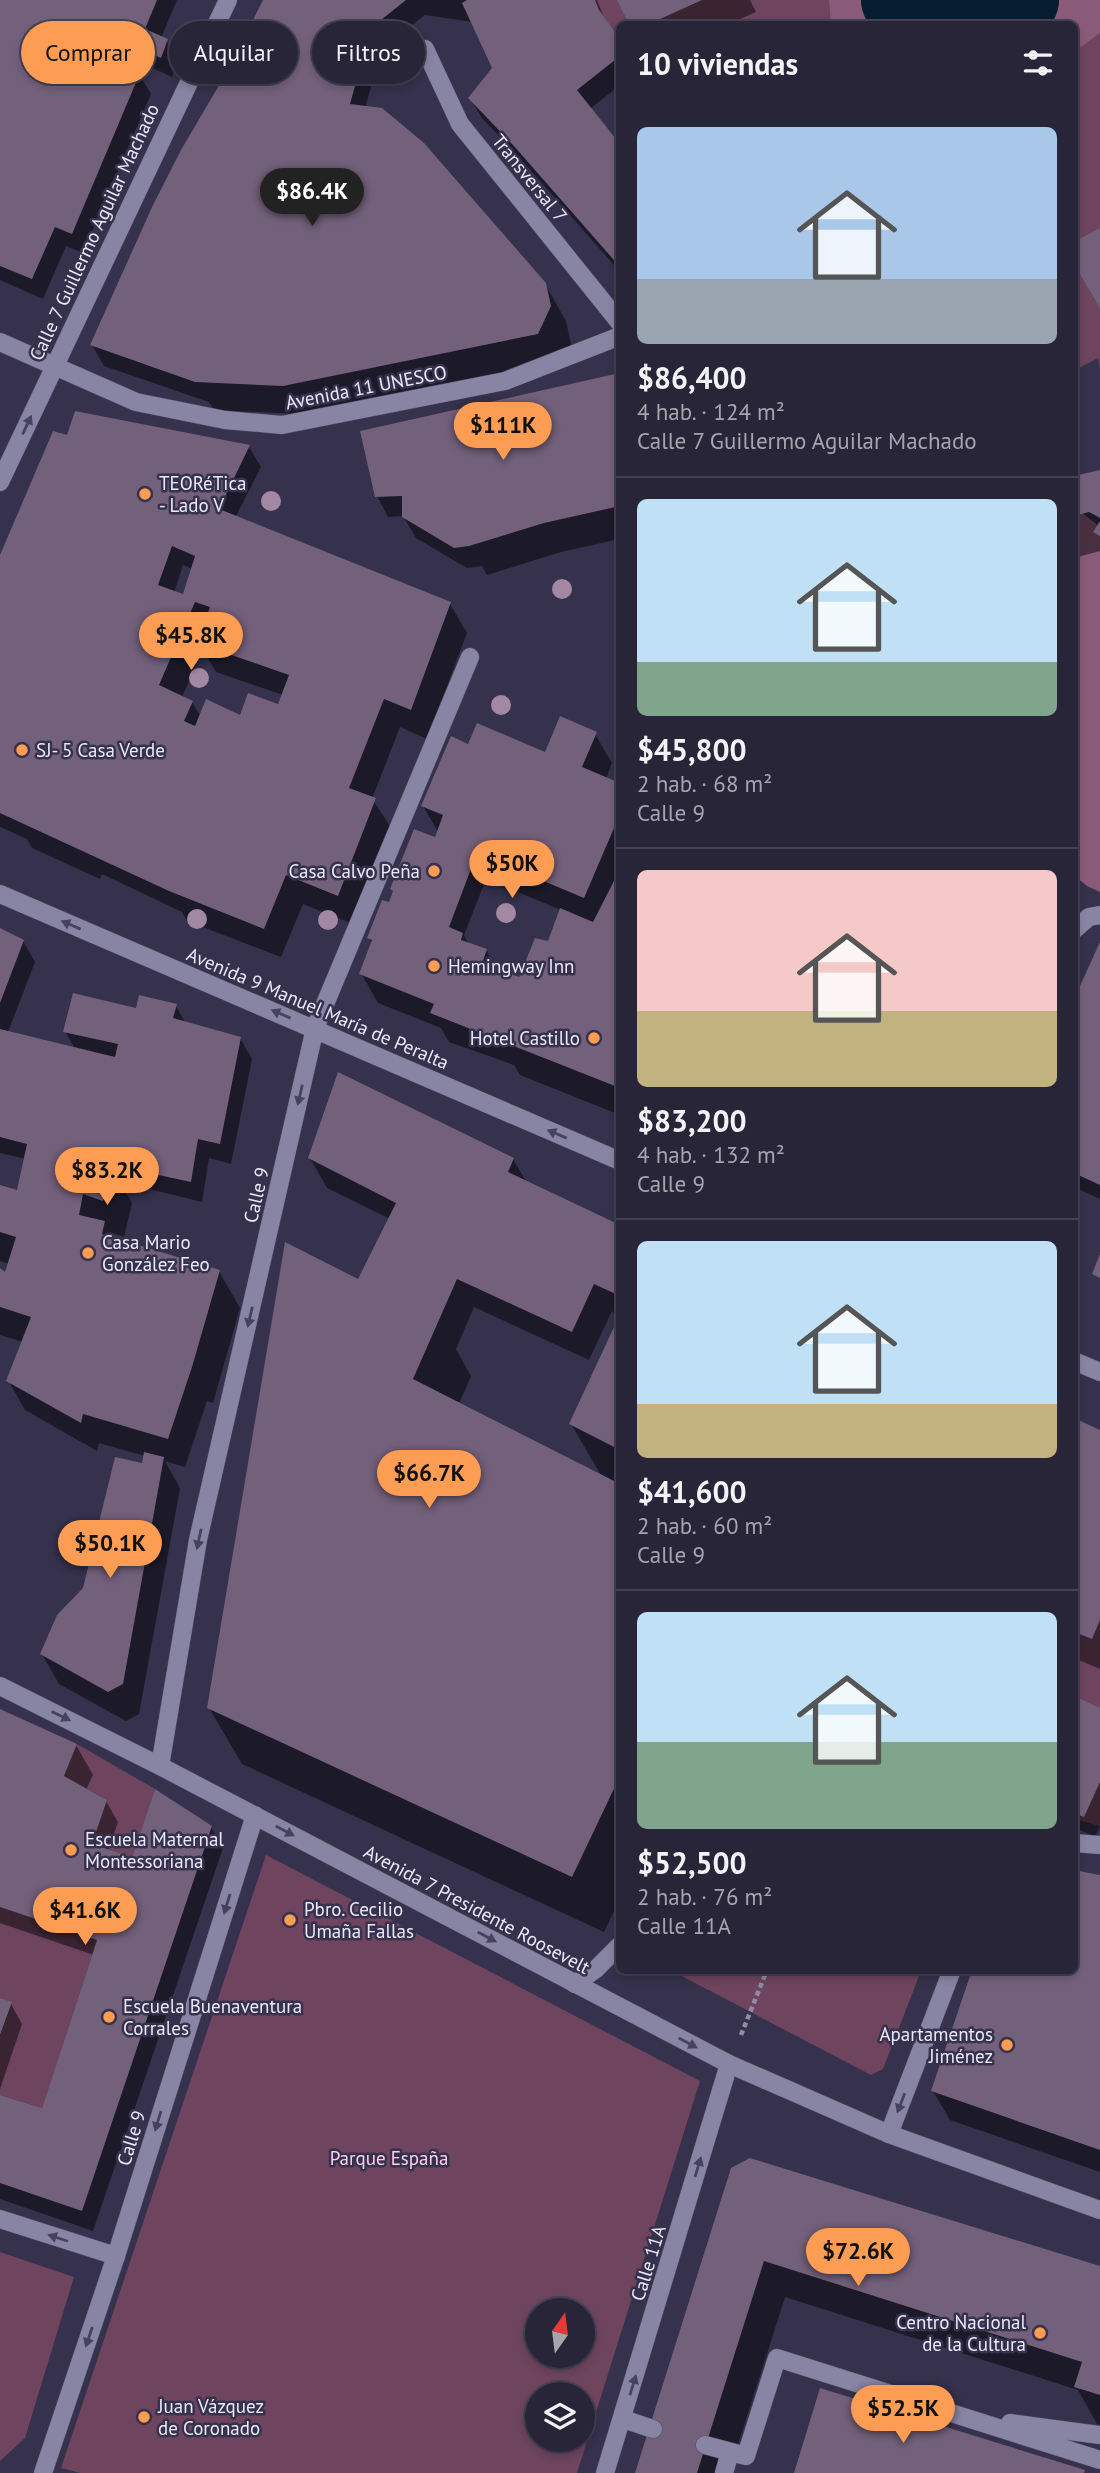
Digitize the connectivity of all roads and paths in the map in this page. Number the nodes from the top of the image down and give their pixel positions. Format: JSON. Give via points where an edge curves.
{"nodes":[{"id":1,"x":228,"y":0,"type":"edge"},
{"id":2,"x":425,"y":49,"type":"dead end"},
{"id":3,"x":616,"y":318,"type":"edge"},
{"id":4,"x":616,"y":338,"type":"edge"},
{"id":5,"x":0,"y":342,"type":"edge"},
{"id":6,"x":53,"y":367,"type":"junction"},
{"id":7,"x":0,"y":482,"type":"edge"},
{"id":8,"x":470,"y":657,"type":"dead end"},
{"id":9,"x":0,"y":894,"type":"edge"},
{"id":10,"x":1095,"y":916,"type":"edge"},
{"id":11,"x":1078,"y":927,"type":"edge"},
{"id":12,"x":315,"y":1028,"type":"junction"},
{"id":13,"x":616,"y":1159,"type":"edge"},
{"id":14,"x":1078,"y":1363,"type":"edge"},
{"id":15,"x":1100,"y":1372,"type":"edge"},
{"id":16,"x":0,"y":1686,"type":"edge"},
{"id":17,"x":160,"y":1766,"type":"junction"},
{"id":18,"x":254,"y":1815,"type":"junction"},
{"id":19,"x":1078,"y":1843,"type":"edge"},
{"id":20,"x":1100,"y":1846,"type":"edge"},
{"id":21,"x":616,"y":1949,"type":"edge"},
{"id":22,"x":765,"y":1974,"type":"edge"},
{"id":23,"x":950,"y":1974,"type":"edge"},
{"id":24,"x":575,"y":1984,"type":"junction"},
{"id":25,"x":755,"y":2001,"type":"dead end"},
{"id":26,"x":729,"y":2064,"type":"junction"},
{"id":27,"x":888,"y":2134,"type":"junction"},
{"id":28,"x":1100,"y":2210,"type":"edge"},
{"id":29,"x":0,"y":2219,"type":"edge"},
{"id":30,"x":116,"y":2256,"type":"junction"},
{"id":31,"x":962,"y":2416,"type":"junction"},
{"id":32,"x":623,"y":2419,"type":"junction"},
{"id":33,"x":653,"y":2429,"type":"dead end"},
{"id":34,"x":1100,"y":2435,"type":"edge"},
{"id":35,"x":705,"y":2445,"type":"dead end"},
{"id":36,"x":730,"y":2452,"type":"junction"},
{"id":37,"x":1100,"y":2460,"type":"edge"},
{"id":38,"x":43,"y":2473,"type":"edge"},
{"id":39,"x":606,"y":2473,"type":"edge"},
{"id":40,"x":724,"y":2473,"type":"edge"}],
"edges":[{"from":1,"to":6,"type":"street","name":"Calle 7 Guillermo Aguilar Machado"},
{"from":2,"to":3,"type":"street","name":"Transversal 7","via":[[460,124]]},
{"from":4,"to":6,"type":"street","name":"Avenida 11 UNESCO","via":[[505,381],[282,425],[136,402]]},
{"from":5,"to":6,"type":"street","name":"Avenida 11 UNESCO"},
{"from":7,"to":6,"type":"street","name":"Calle 7 Guillermo Aguilar Machado","one_way":true},
{"from":8,"to":12,"type":"street","name":"Calle 9"},
{"from":12,"to":9,"type":"street","name":"Avenida 9 Manuel María de Peralta","one_way":true},
{"from":10,"to":11,"type":"street"},
{"from":13,"to":12,"type":"street","name":"Avenida 9 Manuel María de Peralta","one_way":true},
{"from":12,"to":17,"type":"street","name":"Calle 9","one_way":true,"via":[[198,1541]]},
{"from":14,"to":15,"type":"street"},
{"from":16,"to":17,"type":"street","name":"Avenida 7 Presidente Roosevelt","one_way":true},
{"from":17,"to":18,"type":"street","name":"Avenida 7 Presidente Roosevelt"},
{"from":18,"to":24,"type":"street","name":"Avenida 7 Presidente Roosevelt","one_way":true},
{"from":18,"to":30,"type":"street","name":"Calle 9","one_way":true},
{"from":19,"to":20,"type":"street"},
{"from":21,"to":24,"type":"street"},
{"from":22,"to":25,"type":"path"},
{"from":23,"to":27,"type":"street","one_way":true},
{"from":24,"to":26,"type":"street","name":"Avenida 7 Presidente Roosevelt","one_way":true},
{"from":26,"to":27,"type":"street","name":"Avenida 7 Presidente Roosevelt"},
{"from":32,"to":26,"type":"street","name":"Calle 11A","one_way":true},
{"from":27,"to":28,"type":"street","name":"Avenida 7 Presidente Roosevelt"},
{"from":30,"to":29,"type":"street","one_way":true},
{"from":30,"to":38,"type":"street","name":"Calle 9","one_way":true},
{"from":31,"to":34,"type":"street"},
{"from":31,"to":36,"type":"street","via":[[777,2358],[746,2456]]},
{"from":31,"to":37,"type":"street"},
{"from":32,"to":33,"type":"street"},
{"from":32,"to":39,"type":"street","name":"Calle 11A"},
{"from":35,"to":36,"type":"street"},
{"from":36,"to":40,"type":"street"}]}
